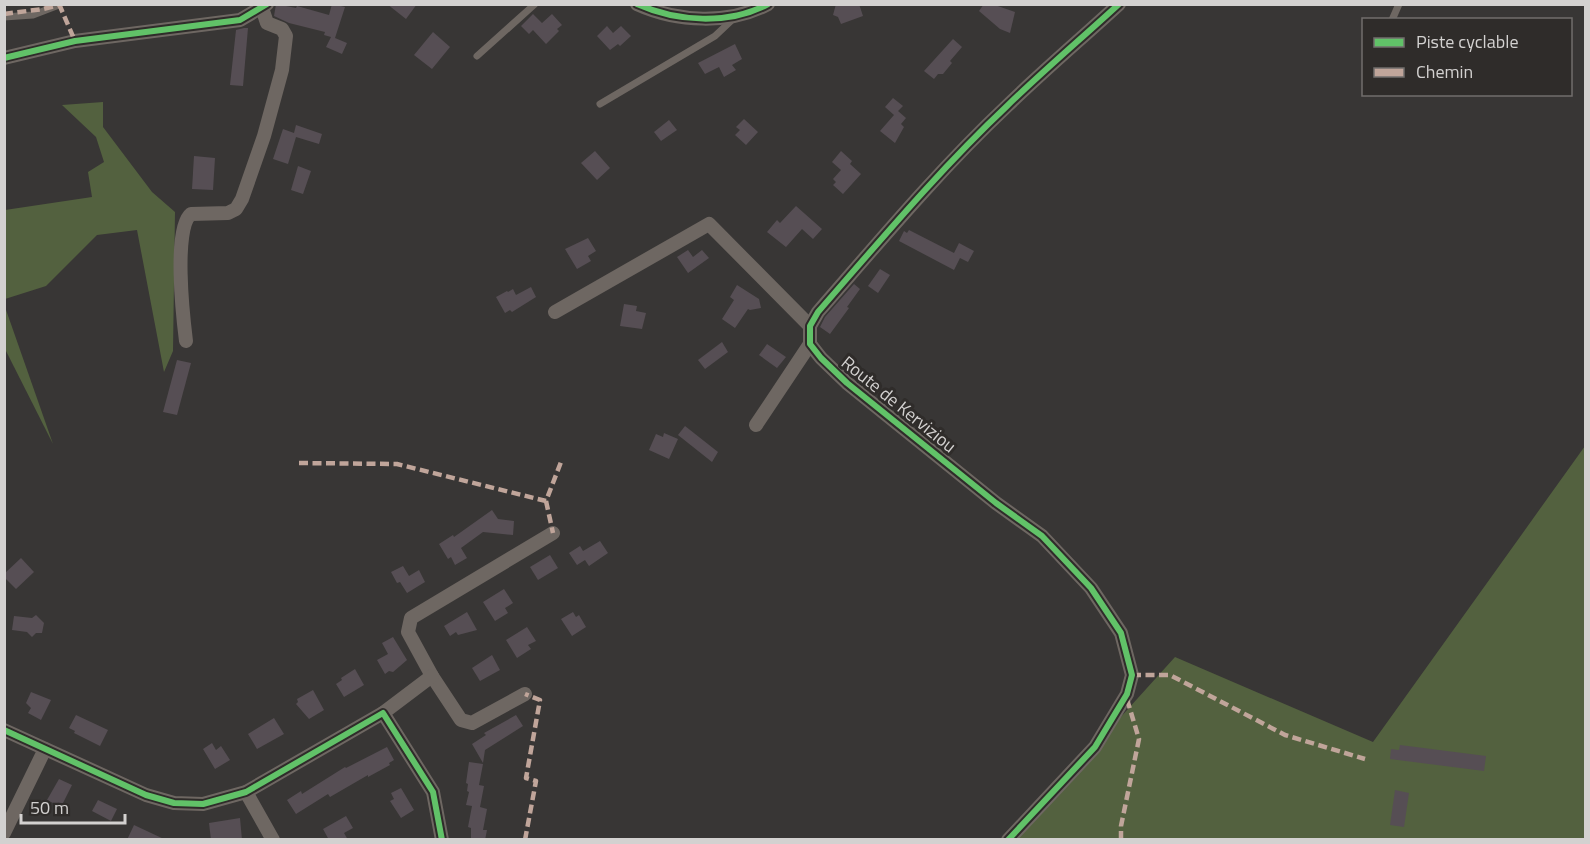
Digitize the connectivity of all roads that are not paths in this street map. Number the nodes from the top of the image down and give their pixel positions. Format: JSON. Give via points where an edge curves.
{"nodes":[{"id":1,"x":535,"y":4,"type":"edge"},
{"id":2,"x":637,"y":4,"type":"edge"},
{"id":3,"x":768,"y":4,"type":"edge"},
{"id":4,"x":1119,"y":4,"type":"edge"},
{"id":5,"x":1399,"y":4,"type":"edge"},
{"id":6,"x":59,"y":5,"type":"edge"},
{"id":7,"x":264,"y":6,"type":"edge"},
{"id":8,"x":4,"y":17,"type":"edge"},
{"id":9,"x":735,"y":17,"type":"junction"},
{"id":10,"x":1393,"y":18,"type":"edge"},
{"id":11,"x":477,"y":56,"type":"dead end"},
{"id":12,"x":4,"y":58,"type":"edge"},
{"id":13,"x":600,"y":104,"type":"dead end"},
{"id":14,"x":555,"y":312,"type":"dead end"},
{"id":15,"x":810,"y":326,"type":"junction"},
{"id":16,"x":186,"y":341,"type":"dead end"},
{"id":17,"x":810,"y":344,"type":"junction"},
{"id":18,"x":756,"y":425,"type":"dead end"},
{"id":19,"x":553,"y":533,"type":"dead end"},
{"id":20,"x":432,"y":676,"type":"junction"},
{"id":21,"x":525,"y":694,"type":"dead end"},
{"id":22,"x":383,"y":713,"type":"junction"},
{"id":23,"x":4,"y":730,"type":"edge"},
{"id":24,"x":45,"y":749,"type":"junction"},
{"id":25,"x":246,"y":792,"type":"junction"},
{"id":26,"x":4,"y":833,"type":"edge"},
{"id":27,"x":273,"y":840,"type":"edge"},
{"id":28,"x":442,"y":840,"type":"edge"},
{"id":29,"x":1008,"y":840,"type":"edge"}],
"edges":[{"from":1,"to":11,"type":"lane"},
{"from":2,"to":9,"type":"street","via":[[673,17]]},
{"from":3,"to":9,"type":"street"},
{"from":4,"to":15,"type":"street","via":[[965,148],[903,214]]},
{"from":5,"to":10,"type":"lane"},
{"from":6,"to":8,"type":"lane","via":[[33,15]]},
{"from":7,"to":12,"type":"street","via":[[240,20],[75,42]]},
{"from":7,"to":16,"type":"street","via":[[267,23],[286,36],[282,70],[239,205],[228,213],[191,214],[184,223],[181,260]]},
{"from":9,"to":13,"type":"lane","via":[[715,36]]},
{"from":14,"to":15,"type":"street","via":[[709,224]]},
{"from":15,"to":17,"type":"street"},
{"from":17,"to":18,"type":"street"},
{"from":17,"to":29,"type":"street","name":"Route de Kerviziou","via":[[848,383],[1042,536],[1091,588],[1121,633],[1132,675],[1127,694],[1095,747]]},
{"from":19,"to":20,"type":"street","via":[[411,618],[408,632]]},
{"from":20,"to":21,"type":"street","via":[[461,720],[472,723]]},
{"from":20,"to":22,"type":"street"},
{"from":22,"to":25,"type":"street"},
{"from":22,"to":28,"type":"street","via":[[433,792]]},
{"from":23,"to":24,"type":"street"},
{"from":24,"to":25,"type":"street","via":[[146,795],[174,803],[202,804]]},
{"from":24,"to":26,"type":"street"},
{"from":25,"to":27,"type":"street"}]}
